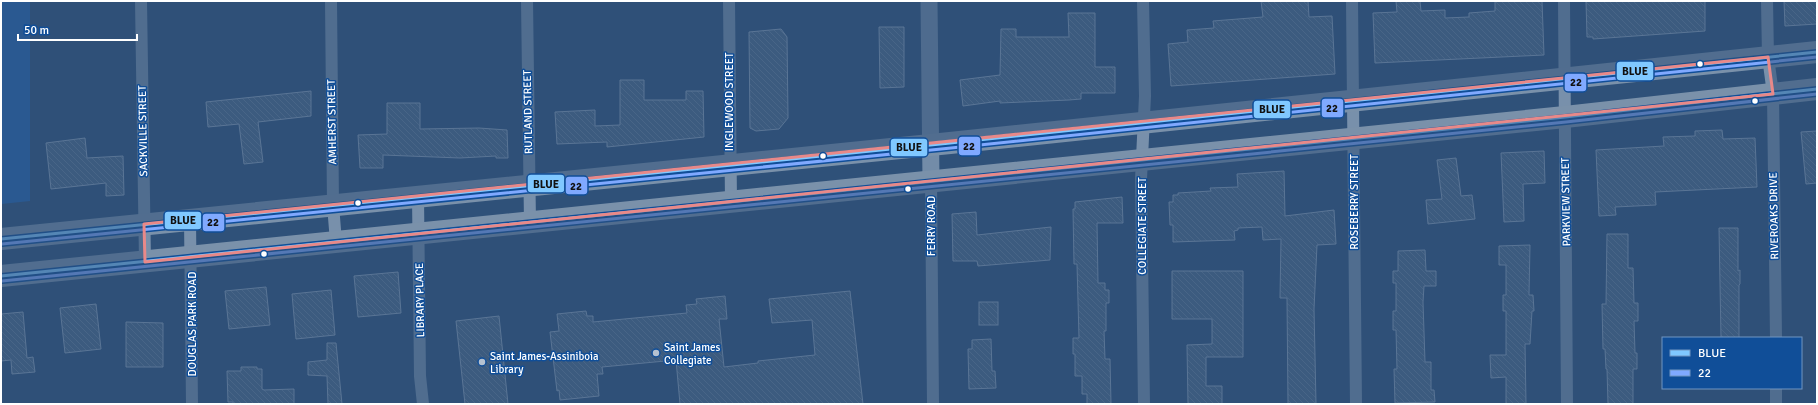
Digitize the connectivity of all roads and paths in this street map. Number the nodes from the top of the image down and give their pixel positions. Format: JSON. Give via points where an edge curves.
{"nodes":[{"id":1,"x":141,"y":1,"type":"edge"},
{"id":2,"x":331,"y":1,"type":"edge"},
{"id":3,"x":527,"y":1,"type":"edge"},
{"id":4,"x":729,"y":1,"type":"edge"},
{"id":5,"x":929,"y":1,"type":"edge"},
{"id":6,"x":1143,"y":1,"type":"edge"},
{"id":7,"x":1352,"y":1,"type":"edge"},
{"id":8,"x":1564,"y":1,"type":"edge"},
{"id":9,"x":1767,"y":1,"type":"edge"},
{"id":10,"x":1817,"y":52,"type":"edge"},
{"id":11,"x":1768,"y":58,"type":"junction"},
{"id":12,"x":1564,"y":79,"type":"junction"},
{"id":13,"x":1817,"y":89,"type":"edge"},
{"id":14,"x":1772,"y":94,"type":"junction"},
{"id":15,"x":1353,"y":101,"type":"junction"},
{"id":16,"x":1565,"y":117,"type":"junction"},
{"id":17,"x":1144,"y":122,"type":"junction"},
{"id":18,"x":1354,"y":138,"type":"junction"},
{"id":19,"x":930,"y":145,"type":"junction"},
{"id":20,"x":1142,"y":159,"type":"junction"},
{"id":21,"x":730,"y":165,"type":"junction"},
{"id":22,"x":931,"y":181,"type":"junction"},
{"id":23,"x":528,"y":185,"type":"junction"},
{"id":24,"x":418,"y":196,"type":"junction"},
{"id":25,"x":732,"y":202,"type":"junction"},
{"id":26,"x":333,"y":205,"type":"junction"},
{"id":27,"x":190,"y":219,"type":"junction"},
{"id":28,"x":530,"y":223,"type":"junction"},
{"id":29,"x":144,"y":224,"type":"junction"},
{"id":30,"x":419,"y":233,"type":"junction"},
{"id":31,"x":1,"y":239,"type":"edge"},
{"id":32,"x":336,"y":242,"type":"junction"},
{"id":33,"x":192,"y":257,"type":"junction"},
{"id":34,"x":145,"y":262,"type":"junction"},
{"id":35,"x":1,"y":276,"type":"edge"},
{"id":36,"x":1776,"y":337,"type":"edge"},
{"id":37,"x":1776,"y":389,"type":"edge"},
{"id":38,"x":192,"y":404,"type":"edge"},
{"id":39,"x":422,"y":404,"type":"edge"},
{"id":40,"x":933,"y":404,"type":"edge"},
{"id":41,"x":1144,"y":404,"type":"edge"},
{"id":42,"x":1356,"y":404,"type":"edge"},
{"id":43,"x":1567,"y":404,"type":"edge"},
{"id":44,"x":1776,"y":404,"type":"edge"}],
"edges":[{"from":1,"to":29,"type":"street","name":"SACKVILLE STREET"},
{"from":2,"to":26,"type":"street","name":"AMHERST STREET"},
{"from":3,"to":23,"type":"street","name":"RUTLAND STREET"},
{"from":4,"to":21,"type":"street","name":"INGLEWOOD STREET"},
{"from":5,"to":19,"type":"main road","name":"FERRY ROAD"},
{"from":6,"to":17,"type":"street","name":"COLLEGIATE STREET"},
{"from":7,"to":15,"type":"street","name":"ROSEBERRY STREET"},
{"from":8,"to":12,"type":"street","name":"PARKVIEW STREET"},
{"from":9,"to":11,"type":"street","name":"RIVEROAKS DRIVE"},
{"from":10,"to":11,"type":"highway"},
{"from":11,"to":12,"type":"highway"},
{"from":11,"to":14,"type":"street","name":"RIVEROAKS DRIVE"},
{"from":12,"to":15,"type":"highway"},
{"from":12,"to":16,"type":"street","name":"PARKVIEW STREET"},
{"from":13,"to":14,"type":"highway"},
{"from":14,"to":16,"type":"highway"},
{"from":14,"to":36,"type":"street","name":"RIVEROAKS DRIVE"},
{"from":15,"to":17,"type":"highway"},
{"from":15,"to":18,"type":"street","name":"ROSEBERRY STREET"},
{"from":16,"to":18,"type":"highway"},
{"from":16,"to":43,"type":"street","name":"PARKVIEW STREET"},
{"from":17,"to":19,"type":"highway"},
{"from":17,"to":20,"type":"street","name":"COLLEGIATE STREET"},
{"from":18,"to":20,"type":"highway"},
{"from":18,"to":42,"type":"street","name":"ROSEBERRY STREET"},
{"from":19,"to":21,"type":"highway"},
{"from":19,"to":22,"type":"main road","name":"FERRY ROAD"},
{"from":20,"to":22,"type":"highway"},
{"from":20,"to":41,"type":"street","name":"COLLEGIATE STREET"},
{"from":21,"to":23,"type":"highway"},
{"from":21,"to":25,"type":"street","name":"INGLEWOOD STREET"},
{"from":22,"to":25,"type":"highway"},
{"from":22,"to":40,"type":"street","name":"FERRY ROAD"},
{"from":23,"to":24,"type":"highway"},
{"from":23,"to":28,"type":"street","name":"RUTLAND STREET"},
{"from":24,"to":26,"type":"highway"},
{"from":24,"to":30,"type":"street","name":"LIBRARY PLACE"},
{"from":25,"to":28,"type":"highway"},
{"from":26,"to":27,"type":"highway"},
{"from":26,"to":32,"type":"street","name":"AMHERST STREET"},
{"from":27,"to":29,"type":"highway"},
{"from":27,"to":33,"type":"street","name":"DOUGLAS PARK ROAD"},
{"from":28,"to":30,"type":"highway"},
{"from":29,"to":31,"type":"highway"},
{"from":29,"to":34,"type":"street","name":"SACKVILLE STREET"},
{"from":30,"to":32,"type":"highway"},
{"from":30,"to":39,"type":"street","name":"LIBRARY PLACE"},
{"from":32,"to":33,"type":"highway"},
{"from":33,"to":34,"type":"highway"},
{"from":33,"to":38,"type":"street","name":"DOUGLAS PARK ROAD"},
{"from":34,"to":35,"type":"highway"},
{"from":37,"to":44,"type":"street"}]}
